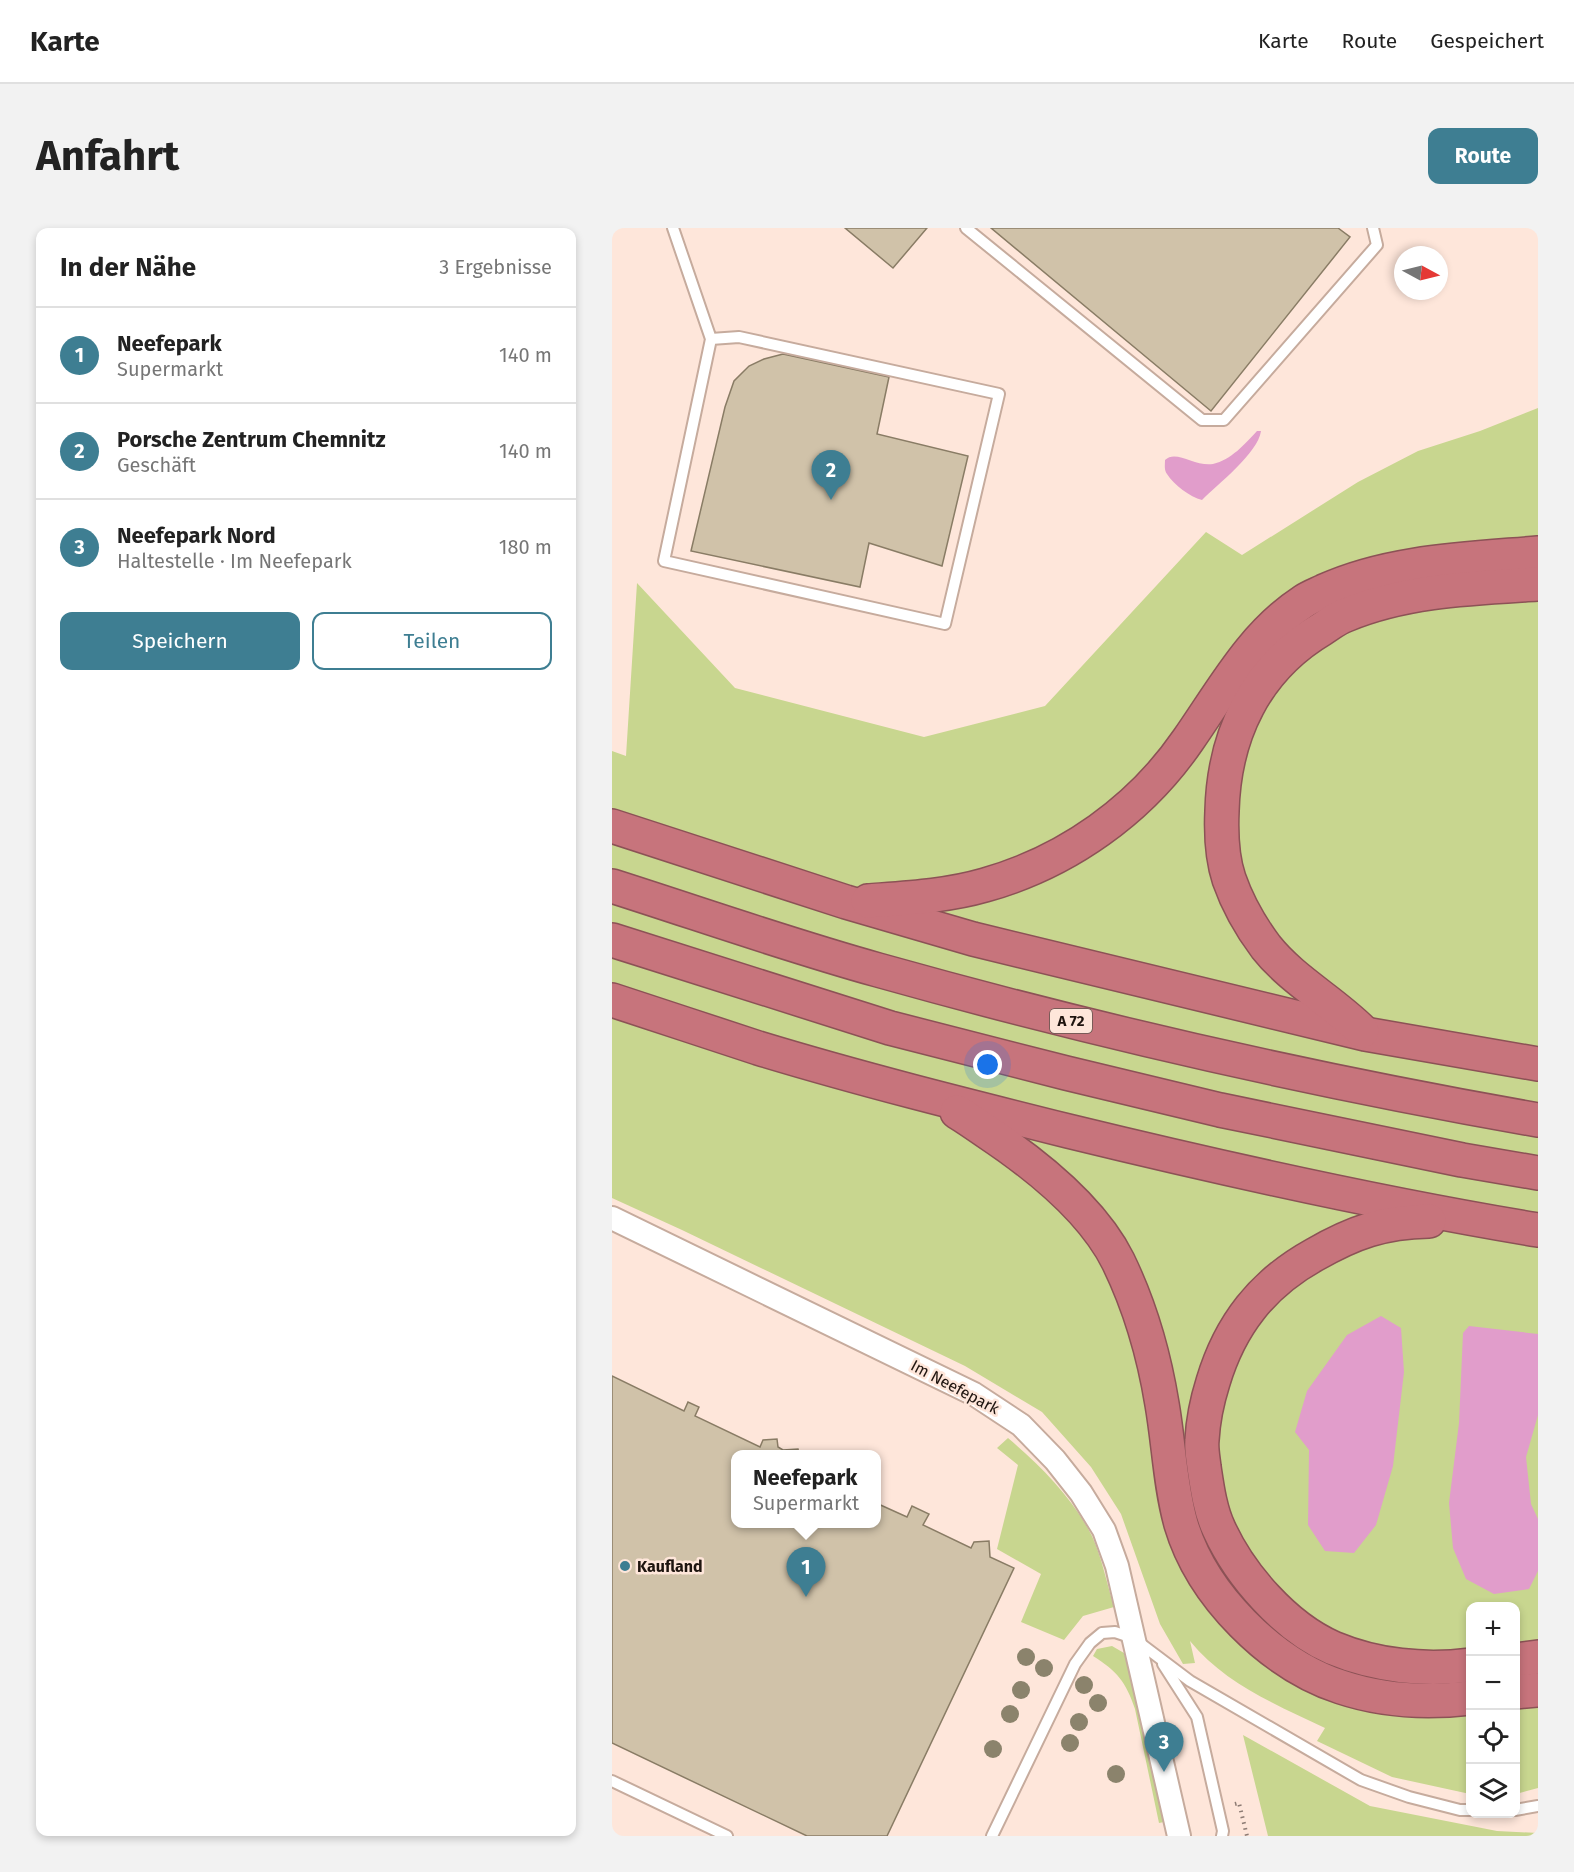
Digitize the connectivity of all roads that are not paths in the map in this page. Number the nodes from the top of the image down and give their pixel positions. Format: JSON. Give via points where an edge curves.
{"nodes":[{"id":1,"x":673,"y":228,"type":"edge"},
{"id":2,"x":966,"y":228,"type":"edge"},
{"id":3,"x":1373,"y":228,"type":"edge"},
{"id":4,"x":711,"y":339,"type":"junction"},
{"id":5,"x":1538,"y":553,"type":"edge"},
{"id":6,"x":1538,"y":584,"type":"edge"},
{"id":7,"x":612,"y":826,"type":"edge"},
{"id":8,"x":612,"y":886,"type":"edge"},
{"id":9,"x":846,"y":902,"type":"junction"},
{"id":10,"x":612,"y":940,"type":"edge"},
{"id":11,"x":612,"y":1000,"type":"edge"},
{"id":12,"x":1365,"y":1034,"type":"junction"},
{"id":13,"x":1538,"y":1064,"type":"edge"},
{"id":14,"x":897,"y":1088,"type":"junction"},
{"id":15,"x":1538,"y":1120,"type":"edge"},
{"id":16,"x":1538,"y":1173,"type":"edge"},
{"id":17,"x":612,"y":1218,"type":"edge"},
{"id":18,"x":1472,"y":1219,"type":"junction"},
{"id":19,"x":1538,"y":1230,"type":"edge"},
{"id":20,"x":1133,"y":1638,"type":"junction"},
{"id":21,"x":1538,"y":1657,"type":"edge"},
{"id":22,"x":1160,"y":1659,"type":"junction"},
{"id":23,"x":1520,"y":1659,"type":"edge"},
{"id":24,"x":1466,"y":1666,"type":"edge"},
{"id":25,"x":1538,"y":1690,"type":"edge"},
{"id":26,"x":1520,"y":1692,"type":"edge"},
{"id":27,"x":1466,"y":1698,"type":"edge"},
{"id":28,"x":612,"y":1781,"type":"edge"},
{"id":29,"x":1538,"y":1806,"type":"edge"},
{"id":30,"x":1520,"y":1809,"type":"edge"},
{"id":31,"x":1466,"y":1810,"type":"edge"},
{"id":32,"x":727,"y":1836,"type":"edge"},
{"id":33,"x":992,"y":1836,"type":"edge"},
{"id":34,"x":1179,"y":1836,"type":"edge"},
{"id":35,"x":1222,"y":1836,"type":"edge"}],
"edges":[{"from":1,"to":4,"type":"lane"},
{"from":2,"to":3,"type":"lane","via":[[1202,420],[1224,420],[1377,244]]},
{"from":4,"to":4,"type":"lane","via":[[664,561],[945,624],[999,394],[739,337]]},
{"from":5,"to":9,"type":"highway","via":[[1391,570],[1343,583],[1304,600],[1246,654],[1186,742],[1149,786],[1120,816],[1072,848],[1030,870],[984,885],[925,897]]},
{"from":6,"to":12,"type":"highway","via":[[1456,589],[1382,602],[1344,615],[1305,639],[1275,666],[1247,704],[1231,744],[1222,784],[1221,834],[1229,878],[1246,916],[1266,947],[1290,971]]},
{"from":7,"to":9,"type":"highway"},
{"from":8,"to":15,"type":"highway","number":"A 72","via":[[876,970],[1069,1020],[1226,1059]]},
{"from":9,"to":12,"type":"highway","via":[[984,942]]},
{"from":10,"to":16,"type":"highway","via":[[890,1028],[1066,1073],[1220,1110]]},
{"from":11,"to":14,"type":"highway"},
{"from":12,"to":13,"type":"highway"},
{"from":14,"to":18,"type":"highway","via":[[1217,1168]]},
{"from":14,"to":27,"type":"highway","via":[[960,1114],[1034,1165],[1094,1225],[1117,1259],[1149,1344],[1182,1526],[1217,1595],[1243,1624],[1307,1673],[1340,1687],[1411,1701]]},
{"from":17,"to":20,"type":"street","name":"Im Neefepark","via":[[974,1394],[1021,1425],[1055,1460],[1104,1530],[1117,1566]]},
{"from":18,"to":19,"type":"highway"},
{"from":18,"to":24,"type":"highway","via":[[1408,1221],[1372,1227],[1295,1265],[1262,1293],[1238,1323],[1219,1362],[1202,1442],[1206,1486],[1218,1528],[1263,1595],[1296,1626],[1332,1647],[1370,1659],[1408,1667]]},
{"from":20,"to":22,"type":"lane"},
{"from":20,"to":33,"type":"lane","via":[[1115,1632],[1102,1633],[1075,1664]]},
{"from":20,"to":34,"type":"street","name":"Im Neefepark"},
{"from":21,"to":23,"type":"highway"},
{"from":22,"to":31,"type":"lane","via":[[1199,1686],[1361,1780],[1409,1797]]},
{"from":22,"to":35,"type":"lane","via":[[1197,1717]]},
{"from":25,"to":26,"type":"highway"},
{"from":28,"to":32,"type":"lane"},
{"from":29,"to":30,"type":"lane"}]}
